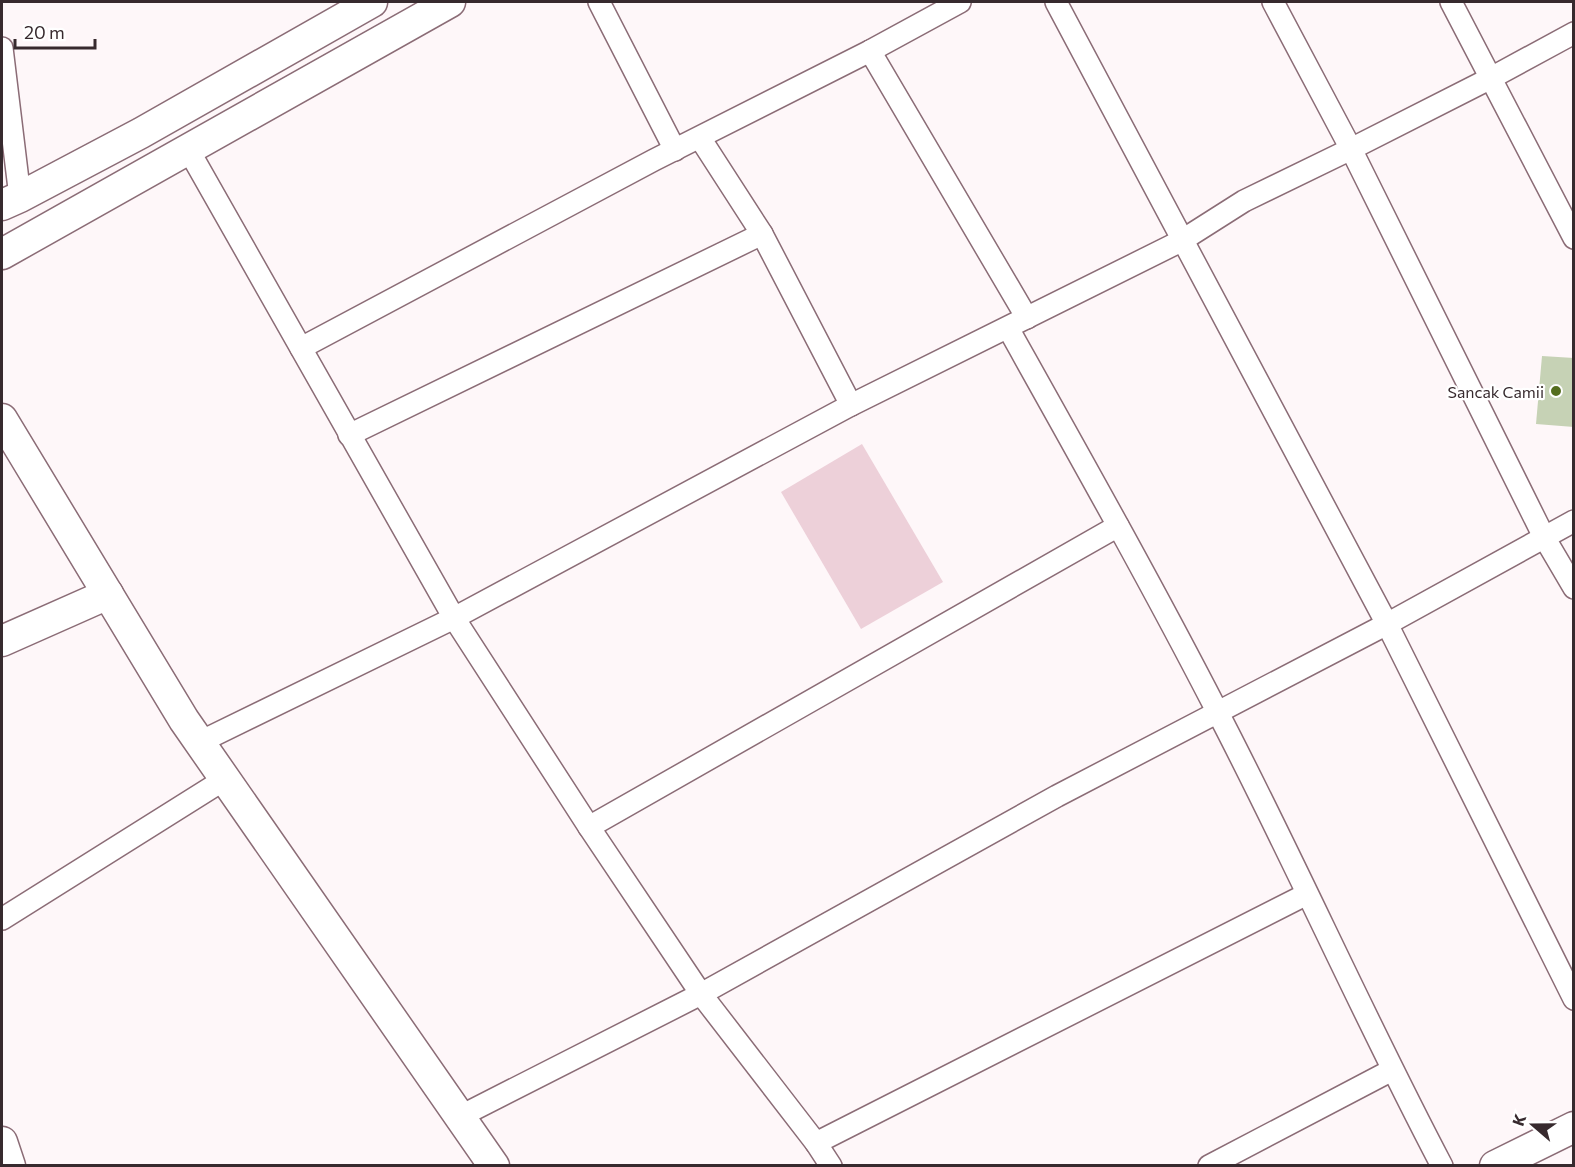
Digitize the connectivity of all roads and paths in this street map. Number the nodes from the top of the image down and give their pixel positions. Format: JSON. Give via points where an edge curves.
{"nodes":[{"id":1,"x":450,"y":2,"type":"edge"},
{"id":2,"x":599,"y":2,"type":"edge"},
{"id":3,"x":960,"y":2,"type":"edge"},
{"id":4,"x":1056,"y":2,"type":"edge"},
{"id":5,"x":1273,"y":2,"type":"edge"},
{"id":6,"x":1451,"y":2,"type":"edge"},
{"id":7,"x":358,"y":5,"type":"edge"},
{"id":8,"x":1574,"y":33,"type":"edge"},
{"id":9,"x":2,"y":48,"type":"edge"},
{"id":10,"x":870,"y":51,"type":"junction"},
{"id":11,"x":1491,"y":78,"type":"junction"},
{"id":12,"x":700,"y":138,"type":"junction"},
{"id":13,"x":188,"y":149,"type":"junction"},
{"id":14,"x":1352,"y":149,"type":"junction"},
{"id":15,"x":675,"y":150,"type":"junction"},
{"id":16,"x":11,"y":201,"type":"edge"},
{"id":17,"x":762,"y":234,"type":"junction"},
{"id":18,"x":1574,"y":238,"type":"edge"},
{"id":19,"x":1181,"y":240,"type":"junction"},
{"id":20,"x":2,"y":254,"type":"edge"},
{"id":21,"x":1027,"y":318,"type":"junction"},
{"id":22,"x":1008,"y":328,"type":"junction"},
{"id":23,"x":301,"y":348,"type":"junction"},
{"id":24,"x":851,"y":405,"type":"junction"},
{"id":25,"x":2,"y":419,"type":"edge"},
{"id":26,"x":349,"y":435,"type":"junction"},
{"id":27,"x":1574,"y":521,"type":"edge"},
{"id":28,"x":1118,"y":526,"type":"junction"},
{"id":29,"x":1544,"y":537,"type":"junction"},
{"id":30,"x":1574,"y":588,"type":"edge"},
{"id":31,"x":108,"y":594,"type":"junction"},
{"id":32,"x":454,"y":618,"type":"junction"},
{"id":33,"x":1387,"y":624,"type":"junction"},
{"id":34,"x":2,"y":641,"type":"edge"},
{"id":35,"x":1218,"y":712,"type":"junction"},
{"id":36,"x":200,"y":742,"type":"junction"},
{"id":37,"x":225,"y":779,"type":"junction"},
{"id":38,"x":589,"y":827,"type":"junction"},
{"id":39,"x":1307,"y":894,"type":"junction"},
{"id":40,"x":2,"y":919,"type":"edge"},
{"id":41,"x":701,"y":994,"type":"junction"},
{"id":42,"x":1574,"y":999,"type":"edge"},
{"id":43,"x":1392,"y":1070,"type":"junction"},
{"id":44,"x":459,"y":1117,"type":"junction"},
{"id":45,"x":1574,"y":1127,"type":"edge"},
{"id":46,"x":2,"y":1142,"type":"edge"},
{"id":47,"x":816,"y":1143,"type":"junction"},
{"id":48,"x":10,"y":1166,"type":"edge"},
{"id":49,"x":494,"y":1166,"type":"edge"},
{"id":50,"x":831,"y":1166,"type":"edge"},
{"id":51,"x":1209,"y":1166,"type":"edge"},
{"id":52,"x":1442,"y":1166,"type":"edge"},
{"id":53,"x":1495,"y":1166,"type":"edge"}],
"edges":[{"from":1,"to":13,"type":"main road"},
{"from":2,"to":15,"type":"street"},
{"from":3,"to":10,"type":"street"},
{"from":4,"to":19,"type":"street"},
{"from":5,"to":14,"type":"street"},
{"from":6,"to":11,"type":"street"},
{"from":7,"to":16,"type":"main road","via":[[141,133]]},
{"from":8,"to":11,"type":"street"},
{"from":9,"to":16,"type":"street"},
{"from":10,"to":12,"type":"street"},
{"from":10,"to":21,"type":"street"},
{"from":11,"to":14,"type":"street"},
{"from":11,"to":18,"type":"street"},
{"from":12,"to":15,"type":"street"},
{"from":12,"to":17,"type":"street"},
{"from":13,"to":20,"type":"main road"},
{"from":13,"to":23,"type":"street"},
{"from":14,"to":19,"type":"street","via":[[1244,201]]},
{"from":14,"to":29,"type":"street"},
{"from":15,"to":23,"type":"street"},
{"from":17,"to":24,"type":"street"},
{"from":17,"to":26,"type":"street"},
{"from":19,"to":21,"type":"street"},
{"from":19,"to":33,"type":"street"},
{"from":21,"to":22,"type":"street"},
{"from":22,"to":24,"type":"street"},
{"from":22,"to":28,"type":"street"},
{"from":23,"to":26,"type":"street"},
{"from":24,"to":32,"type":"street"},
{"from":25,"to":31,"type":"main road"},
{"from":26,"to":32,"type":"street"},
{"from":27,"to":29,"type":"street"},
{"from":28,"to":35,"type":"street"},
{"from":28,"to":38,"type":"street"},
{"from":29,"to":30,"type":"street"},
{"from":29,"to":33,"type":"street"},
{"from":31,"to":34,"type":"main road"},
{"from":31,"to":36,"type":"main road"},
{"from":32,"to":36,"type":"street"},
{"from":32,"to":38,"type":"street"},
{"from":33,"to":35,"type":"street"},
{"from":33,"to":42,"type":"street"},
{"from":35,"to":39,"type":"street"},
{"from":35,"to":41,"type":"street","via":[[1057,796]]},
{"from":36,"to":37,"type":"main road"},
{"from":37,"to":40,"type":"street"},
{"from":37,"to":44,"type":"main road"},
{"from":38,"to":41,"type":"street"},
{"from":39,"to":43,"type":"street"},
{"from":39,"to":47,"type":"street"},
{"from":41,"to":44,"type":"street"},
{"from":41,"to":47,"type":"street"},
{"from":43,"to":51,"type":"street"},
{"from":43,"to":52,"type":"street"},
{"from":44,"to":49,"type":"main road"},
{"from":45,"to":53,"type":"main road"},
{"from":46,"to":48,"type":"main road"},
{"from":47,"to":50,"type":"street"}]}
